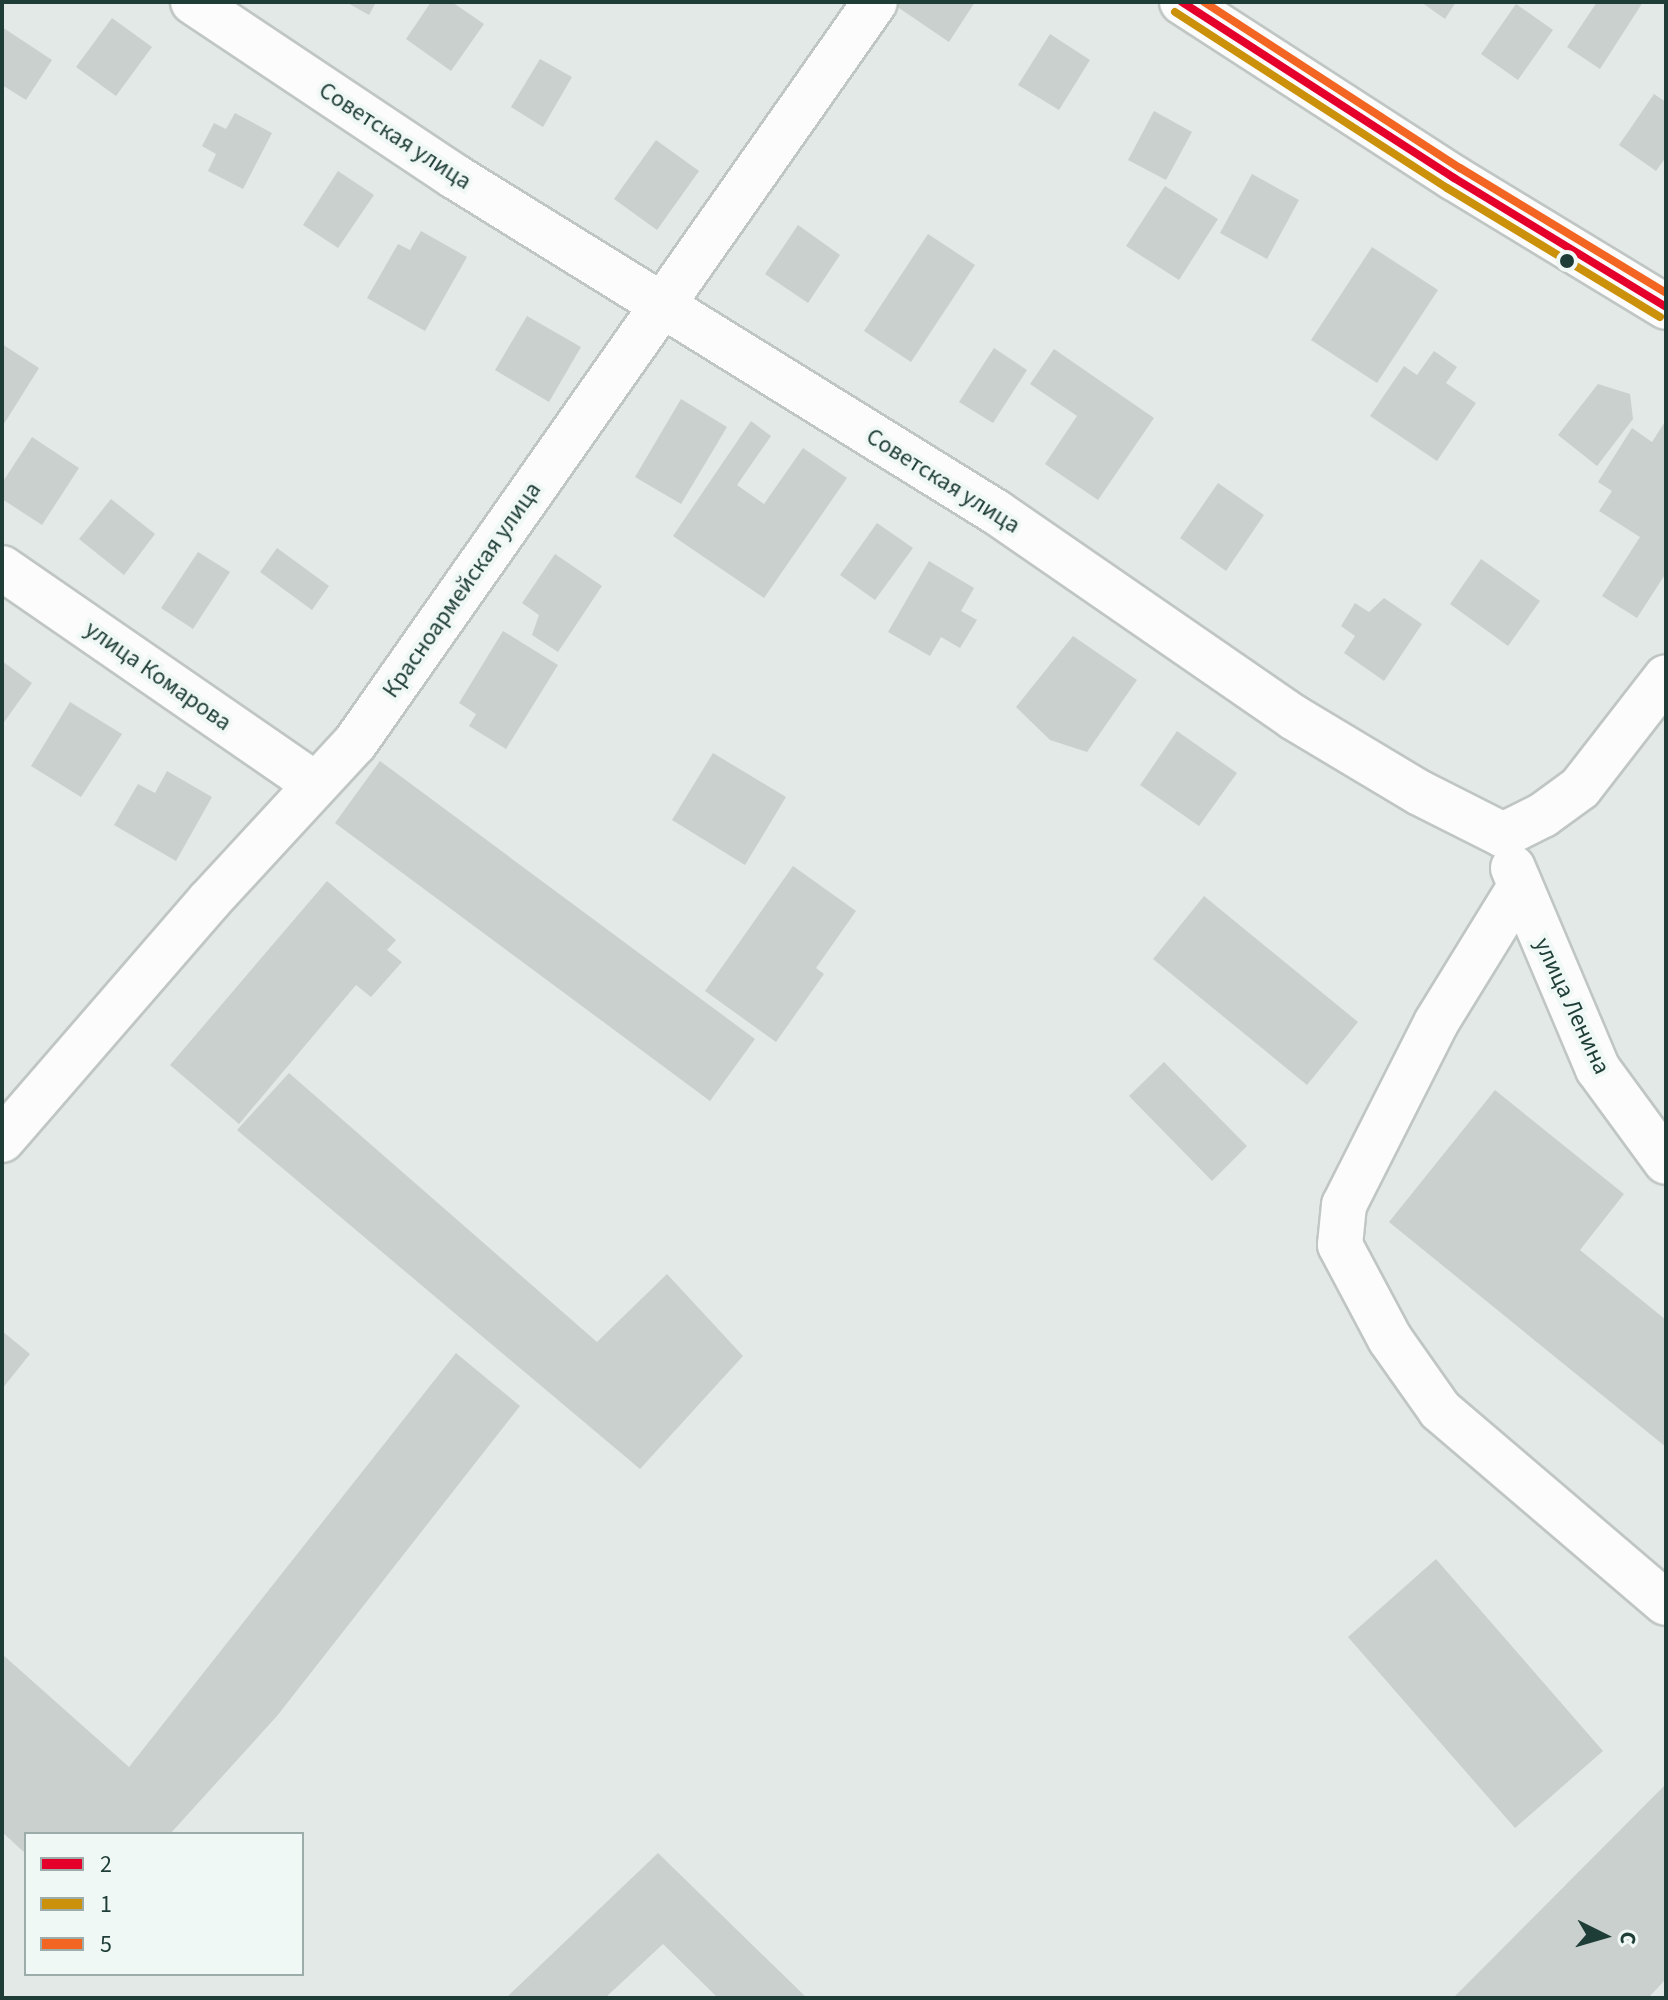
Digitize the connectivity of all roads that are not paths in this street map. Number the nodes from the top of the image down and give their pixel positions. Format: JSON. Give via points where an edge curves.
{"nodes":[{"id":1,"x":193,"y":2,"type":"edge"},
{"id":2,"x":875,"y":2,"type":"edge"},
{"id":3,"x":1182,"y":2,"type":"edge"},
{"id":4,"x":662,"y":307,"type":"junction"},
{"id":5,"x":1666,"y":307,"type":"edge"},
{"id":6,"x":2,"y":568,"type":"edge"},
{"id":7,"x":1663,"y":691,"type":"edge"},
{"id":8,"x":315,"y":784,"type":"junction"},
{"id":9,"x":1503,"y":835,"type":"junction"},
{"id":10,"x":1519,"y":888,"type":"junction"},
{"id":11,"x":2,"y":1140,"type":"edge"},
{"id":12,"x":1666,"y":1162,"type":"edge"},
{"id":13,"x":1666,"y":1603,"type":"edge"}],
"edges":[{"from":1,"to":4,"type":"street","name":"Советская улица"},
{"from":2,"to":4,"type":"street","name":"Красноармейская улица"},
{"from":3,"to":5,"type":"street"},
{"from":4,"to":8,"type":"street","name":"Красноармейская улица","via":[[355,743]]},
{"from":4,"to":9,"type":"street","name":"Советская улица","via":[[996,512],[1293,717],[1420,793]]},
{"from":6,"to":8,"type":"street","name":"улица Комарова"},
{"from":7,"to":9,"type":"street","via":[[1580,788]]},
{"from":8,"to":11,"type":"street","name":"Красноармейская улица"},
{"from":9,"to":10,"type":"street","name":"улица Ленина"},
{"from":10,"to":12,"type":"street","name":"улица Ленина","via":[[1598,1069]]},
{"from":10,"to":13,"type":"street","via":[[1436,1023],[1344,1205],[1340,1245],[1390,1339],[1440,1410]]}]}
